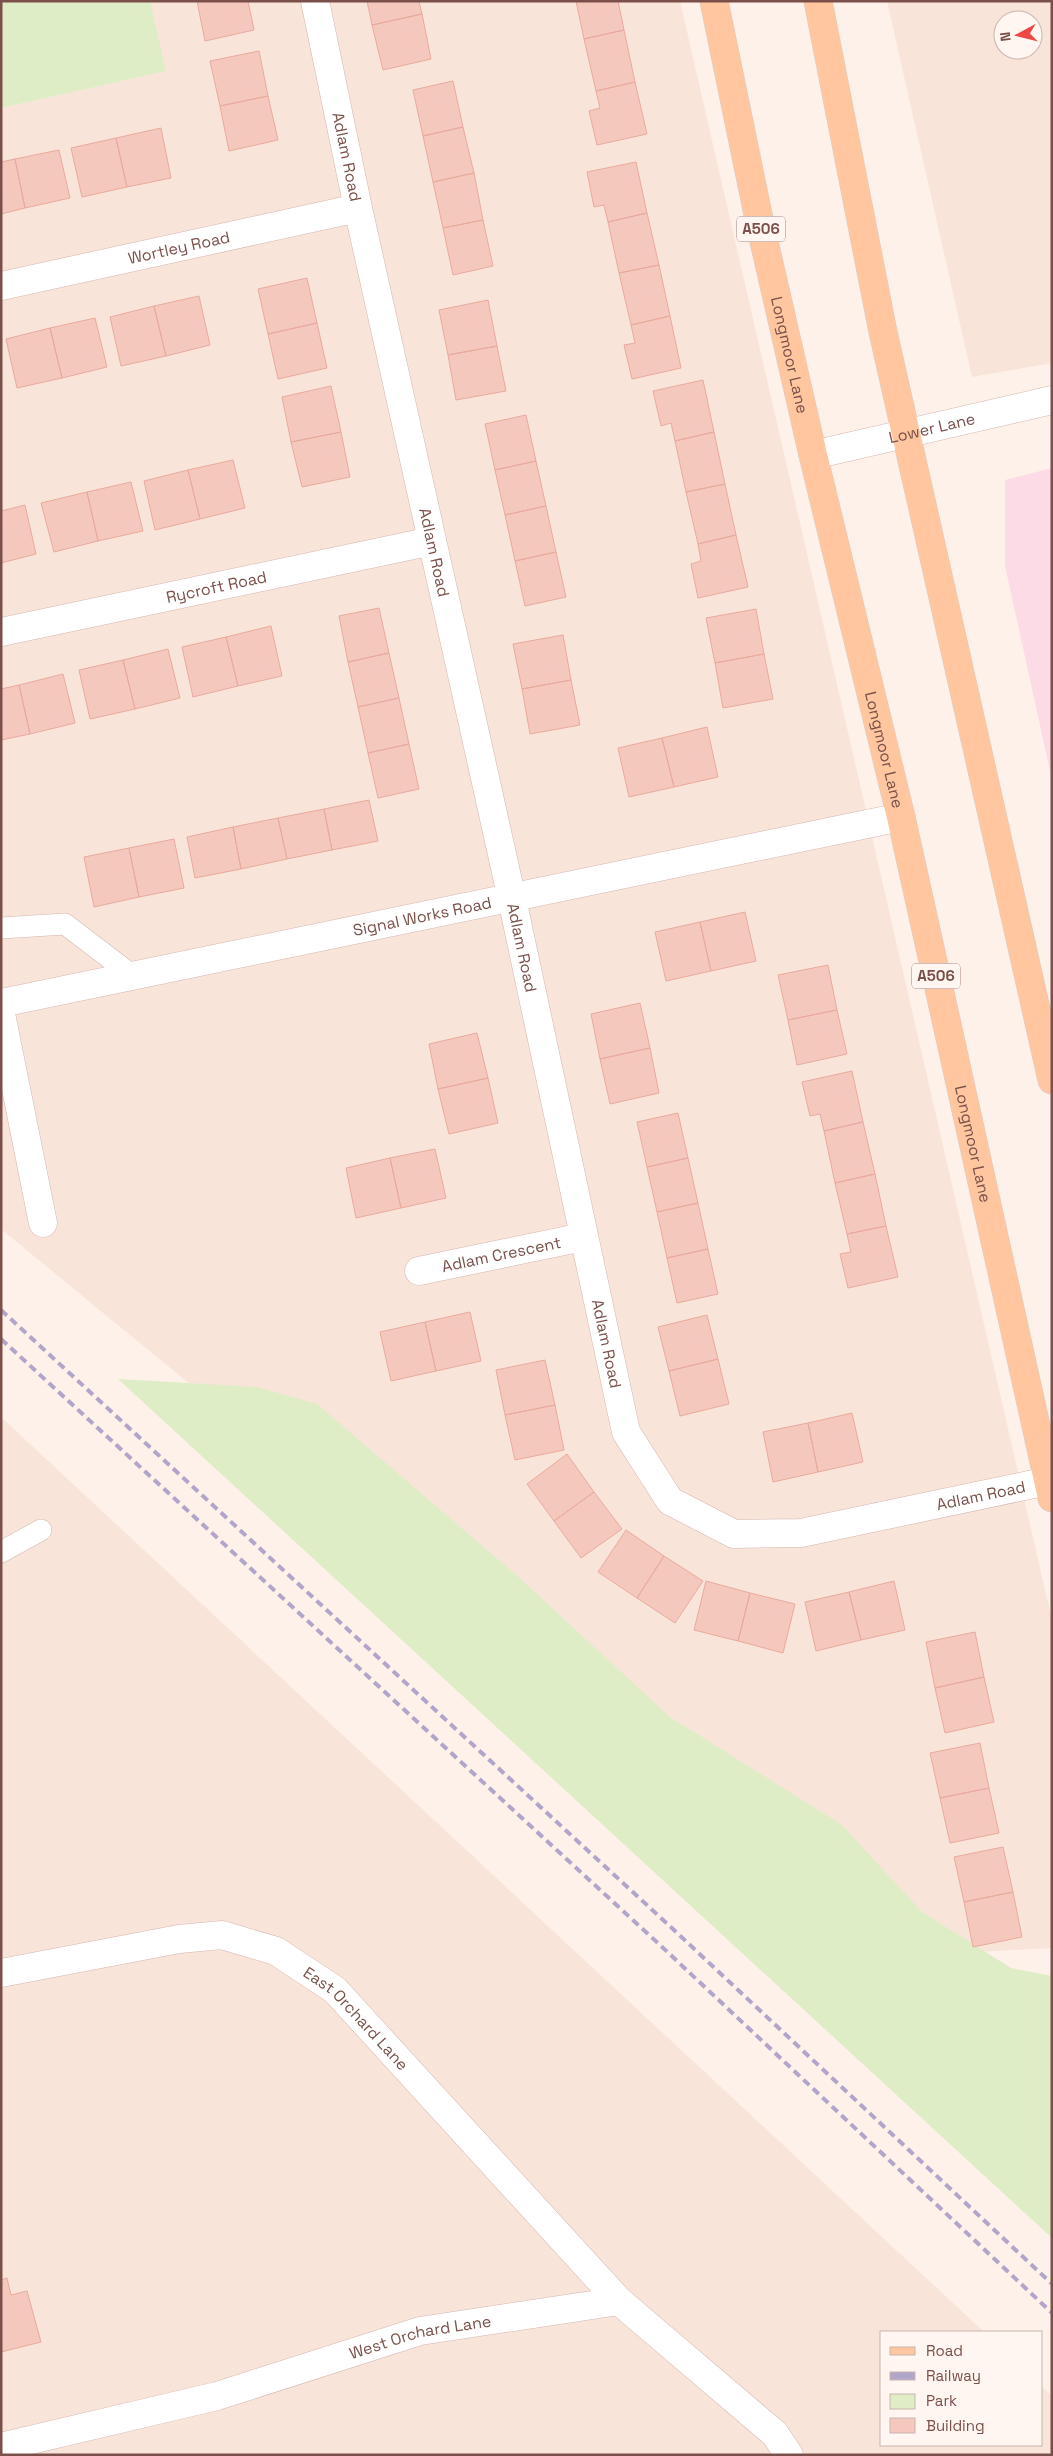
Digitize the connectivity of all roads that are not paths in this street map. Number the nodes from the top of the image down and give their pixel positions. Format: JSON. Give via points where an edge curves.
{"nodes":[{"id":1,"x":315,"y":1,"type":"edge"},
{"id":2,"x":714,"y":1,"type":"edge"},
{"id":3,"x":818,"y":1,"type":"edge"},
{"id":4,"x":358,"y":208,"type":"junction"},
{"id":5,"x":1,"y":286,"type":"edge"},
{"id":6,"x":1052,"y":400,"type":"edge"},
{"id":7,"x":905,"y":433,"type":"junction"},
{"id":8,"x":813,"y":455,"type":"junction"},
{"id":9,"x":432,"y":541,"type":"junction"},
{"id":10,"x":1,"y":632,"type":"edge"},
{"id":11,"x":901,"y":817,"type":"junction"},
{"id":12,"x":512,"y":899,"type":"junction"},
{"id":13,"x":1,"y":928,"type":"edge"},
{"id":14,"x":132,"y":976,"type":"junction"},
{"id":15,"x":1,"y":1003,"type":"edge"},
{"id":16,"x":1,"y":1014,"type":"edge"},
{"id":17,"x":1052,"y":1080,"type":"edge"},
{"id":18,"x":43,"y":1223,"type":"dead end"},
{"id":19,"x":582,"y":1236,"type":"junction"},
{"id":20,"x":419,"y":1272,"type":"dead end"},
{"id":21,"x":1050,"y":1490,"type":"edge"},
{"id":22,"x":41,"y":1530,"type":"dead end"},
{"id":23,"x":1,"y":1552,"type":"edge"},
{"id":24,"x":1,"y":1974,"type":"edge"},
{"id":25,"x":619,"y":2301,"type":"junction"},
{"id":26,"x":1,"y":2447,"type":"edge"},
{"id":27,"x":789,"y":2455,"type":"edge"}],
"edges":[{"from":1,"to":4,"type":"street","name":"Adlam Road"},
{"from":2,"to":8,"type":"main road","name":"Longmoor Lane","number":"A506"},
{"from":3,"to":7,"type":"main road"},
{"from":4,"to":5,"type":"street","name":"Wortley Road"},
{"from":4,"to":9,"type":"street","name":"Adlam Road"},
{"from":6,"to":7,"type":"street","name":"Lower Lane"},
{"from":7,"to":8,"type":"street","name":"Lower Lane"},
{"from":7,"to":17,"type":"main road"},
{"from":8,"to":11,"type":"main road","name":"Longmoor Lane","number":"A506"},
{"from":9,"to":10,"type":"street","name":"Rycroft Road"},
{"from":9,"to":12,"type":"street","name":"Adlam Road"},
{"from":11,"to":12,"type":"street","name":"Signal Works Road"},
{"from":11,"to":21,"type":"main road","name":"Longmoor Lane","number":"A506"},
{"from":12,"to":14,"type":"street","name":"Signal Works Road"},
{"from":12,"to":19,"type":"street","name":"Adlam Road"},
{"from":13,"to":14,"type":"lane","via":[[65,924]]},
{"from":14,"to":15,"type":"street","name":"Signal Works Road"},
{"from":16,"to":18,"type":"street"},
{"from":19,"to":20,"type":"street","name":"Adlam Crescent"},
{"from":19,"to":21,"type":"street","name":"Adlam Road","via":[[626,1432],[670,1501],[734,1534],[801,1533]]},
{"from":22,"to":23,"type":"lane"},
{"from":24,"to":25,"type":"street","name":"East Orchard Lane","via":[[179,1938],[222,1935],[276,1951],[335,1990]]},
{"from":25,"to":26,"type":"street","name":"West Orchard Lane","via":[[420,2331],[217,2396]]},
{"from":25,"to":27,"type":"street","via":[[775,2434]]}]}
